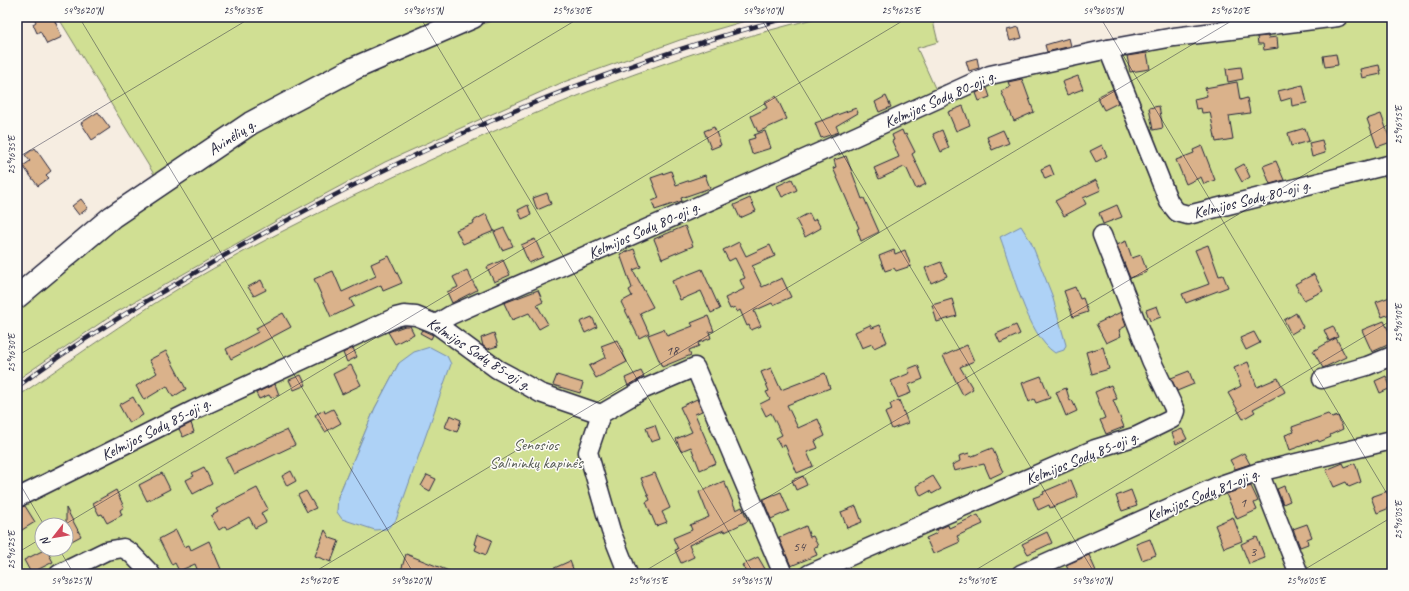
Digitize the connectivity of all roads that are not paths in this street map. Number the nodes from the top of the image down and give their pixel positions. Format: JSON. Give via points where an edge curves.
{"nodes":[{"id":1,"x":473,"y":17,"type":"edge"},
{"id":2,"x":1338,"y":17,"type":"edge"},
{"id":3,"x":1108,"y":49,"type":"junction"},
{"id":4,"x":1392,"y":164,"type":"edge"},
{"id":5,"x":1102,"y":235,"type":"dead end"},
{"id":6,"x":17,"y":297,"type":"edge"},
{"id":7,"x":436,"y":324,"type":"junction"},
{"id":8,"x":1392,"y":356,"type":"edge"},
{"id":9,"x":1322,"y":379,"type":"dead end"},
{"id":10,"x":601,"y":414,"type":"junction"},
{"id":11,"x":1392,"y":440,"type":"edge"},
{"id":12,"x":1258,"y":472,"type":"junction"},
{"id":13,"x":17,"y":498,"type":"edge"},
{"id":14,"x":59,"y":574,"type":"edge"},
{"id":15,"x":151,"y":574,"type":"edge"},
{"id":16,"x":628,"y":574,"type":"edge"},
{"id":17,"x":783,"y":574,"type":"edge"},
{"id":18,"x":809,"y":574,"type":"edge"},
{"id":19,"x":1021,"y":574,"type":"edge"},
{"id":20,"x":1299,"y":574,"type":"edge"}],
"edges":[{"from":1,"to":6,"type":"main road","name":"Avinėlių g.","via":[[355,68],[251,124],[112,217]]},
{"from":2,"to":3,"type":"street","via":[[1174,37]]},
{"from":3,"to":4,"type":"street","name":"Kelmijos Sodų 80-oji g.","via":[[1169,202],[1177,212],[1188,215]]},
{"from":3,"to":7,"type":"street","name":"Kelmijos Sodų 80-oji g.","via":[[990,75],[836,146],[451,315]]},
{"from":5,"to":18,"type":"street","name":"Kelmijos Sodų 85-oji g.","via":[[1151,360],[1175,411],[1172,419],[1137,436],[1095,449]]},
{"from":7,"to":10,"type":"street","name":"Kelmijos Sodų 85-oji g.","via":[[497,369],[540,393]]},
{"from":7,"to":13,"type":"street","name":"Kelmijos Sodų 85-oji g.","via":[[416,316],[396,317],[194,410]]},
{"from":8,"to":9,"type":"street"},
{"from":10,"to":16,"type":"street","via":[[588,452],[611,531]]},
{"from":10,"to":17,"type":"street","via":[[644,389],[695,367]]},
{"from":11,"to":12,"type":"street","name":"Kelmijos Sodų 81-oji g."},
{"from":12,"to":19,"type":"street","name":"Kelmijos Sodų 81-oji g.","via":[[1218,486]]},
{"from":12,"to":20,"type":"street"},
{"from":14,"to":15,"type":"street","via":[[106,551],[123,548]]}]}
